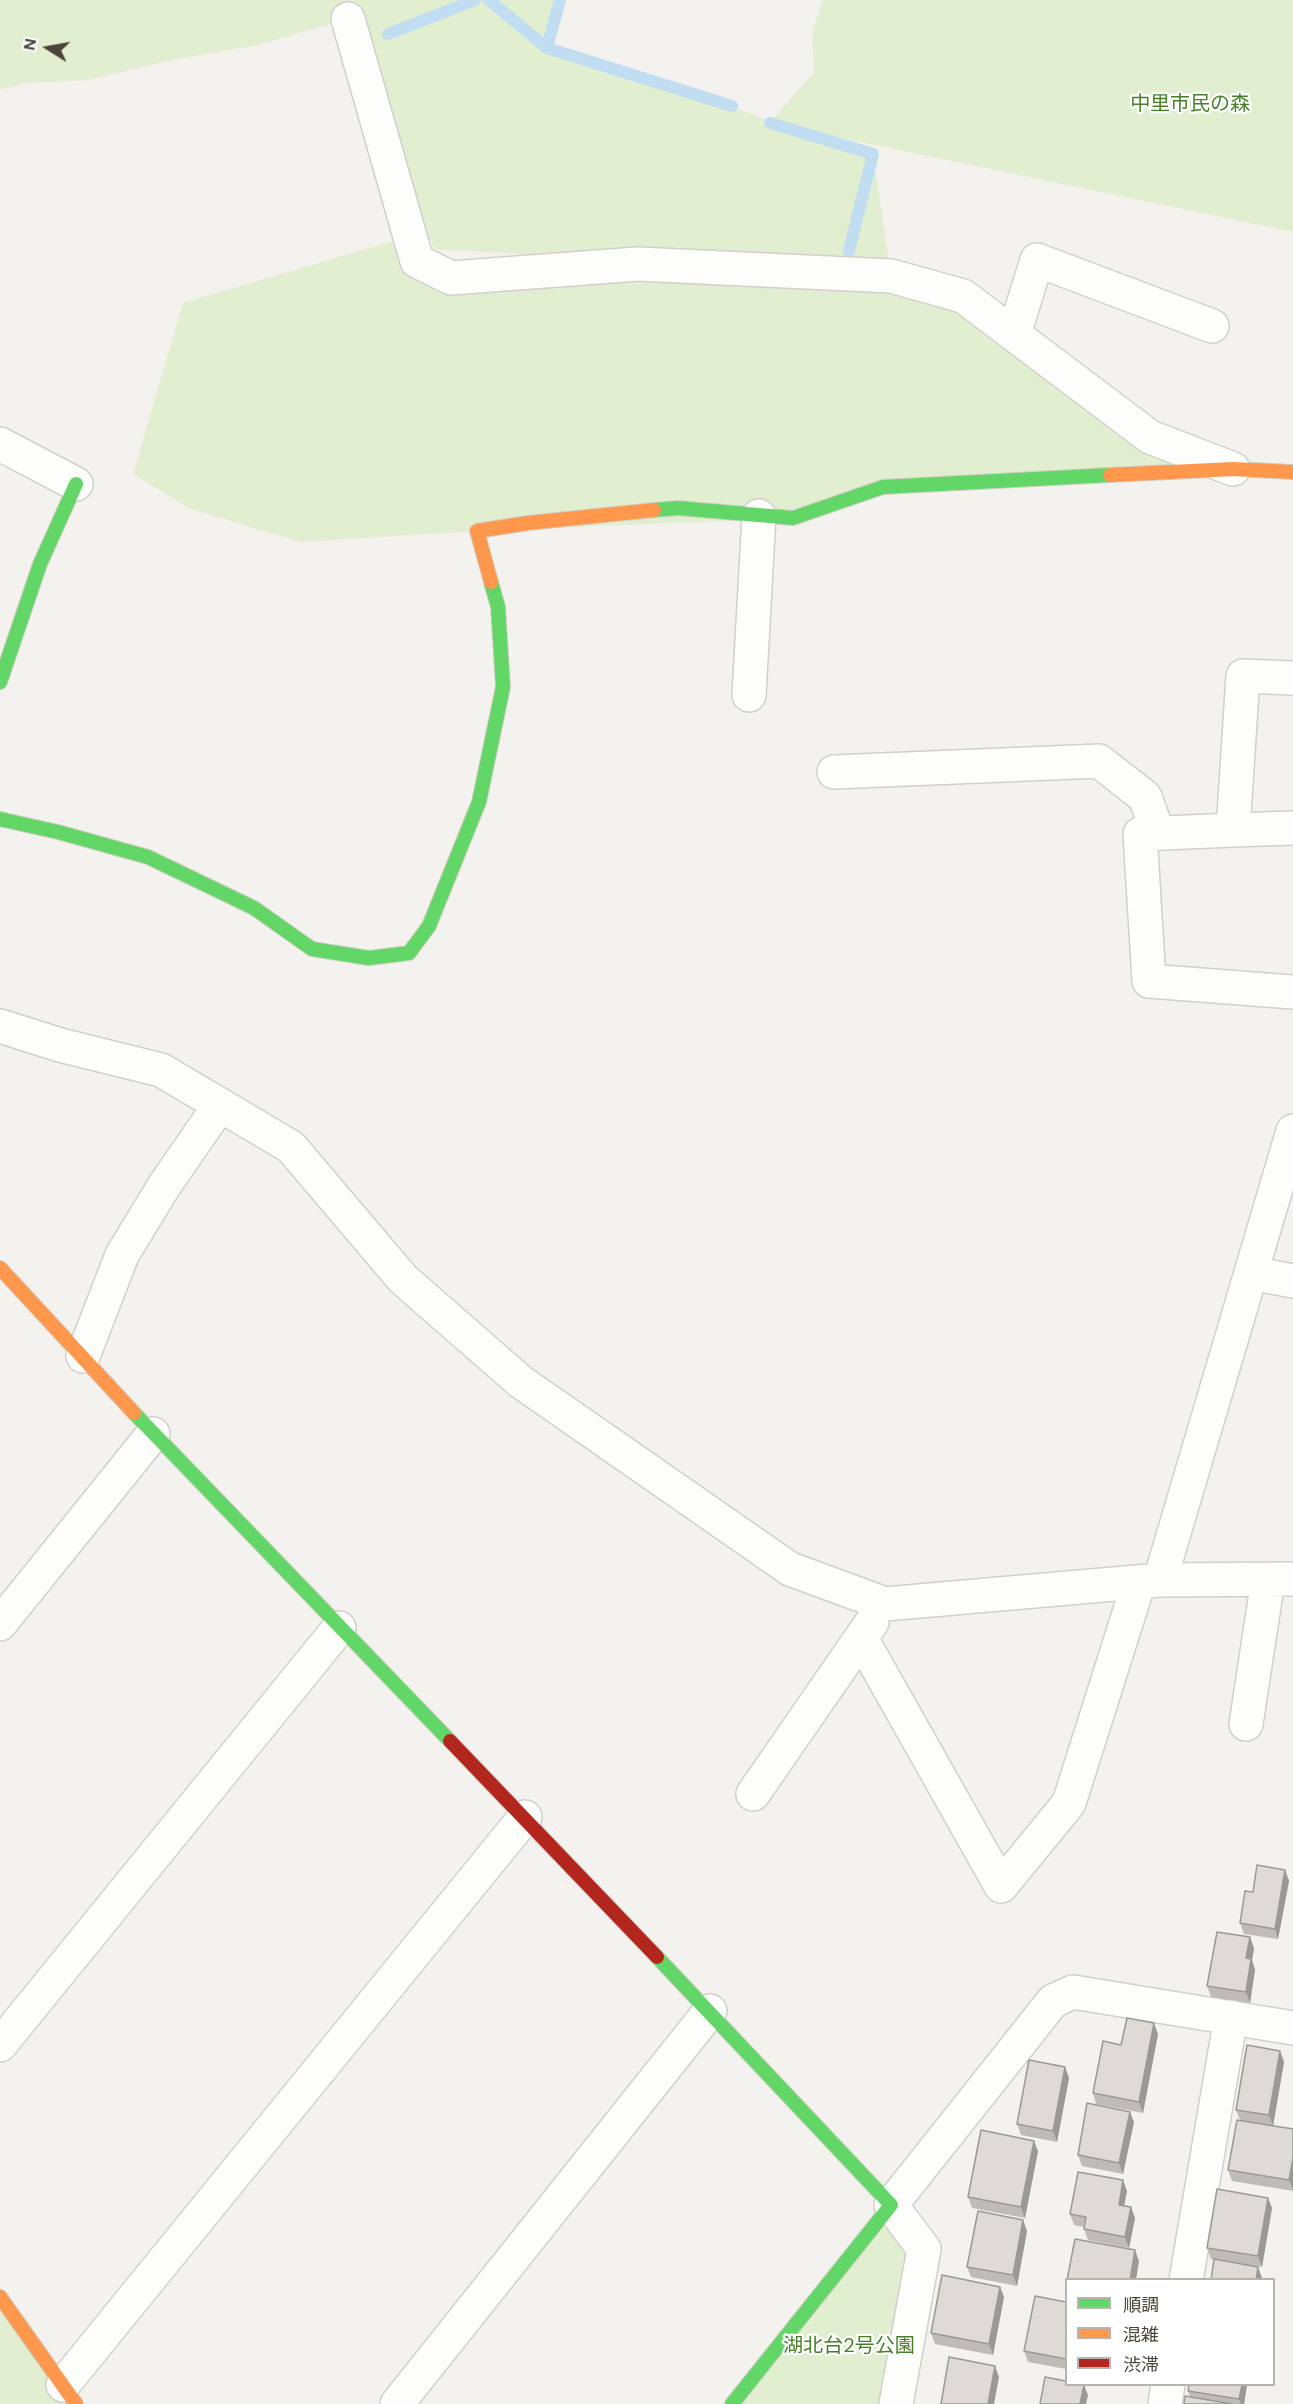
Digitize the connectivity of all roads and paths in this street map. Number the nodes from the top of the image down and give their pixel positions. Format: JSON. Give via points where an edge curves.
{"nodes":[{"id":1,"x":348,"y":19,"type":"dead end"},
{"id":2,"x":1212,"y":326,"type":"dead end"},
{"id":3,"x":1014,"y":334,"type":"junction"},
{"id":4,"x":0,"y":444,"type":"edge"},
{"id":5,"x":1233,"y":469,"type":"junction"},
{"id":6,"x":1293,"y":472,"type":"edge"},
{"id":7,"x":76,"y":484,"type":"joint"},
{"id":8,"x":759,"y":516,"type":"junction"},
{"id":9,"x":1293,"y":678,"type":"edge"},
{"id":10,"x":0,"y":682,"type":"edge"},
{"id":11,"x":749,"y":695,"type":"dead end"},
{"id":12,"x":834,"y":772,"type":"dead end"},
{"id":13,"x":0,"y":819,"type":"edge"},
{"id":14,"x":1293,"y":828,"type":"edge"},
{"id":15,"x":1233,"y":830,"type":"junction"},
{"id":16,"x":1158,"y":833,"type":"junction"},
{"id":17,"x":1293,"y":992,"type":"edge"},
{"id":18,"x":0,"y":1026,"type":"edge"},
{"id":19,"x":220,"y":1105,"type":"junction"},
{"id":20,"x":1293,"y":1131,"type":"edge"},
{"id":21,"x":0,"y":1268,"type":"edge"},
{"id":22,"x":1251,"y":1273,"type":"junction"},
{"id":23,"x":1293,"y":1281,"type":"edge"},
{"id":24,"x":83,"y":1356,"type":"junction"},
{"id":25,"x":153,"y":1434,"type":"junction"},
{"id":26,"x":1280,"y":1579,"type":"edge"},
{"id":27,"x":1150,"y":1581,"type":"junction"},
{"id":28,"x":885,"y":1604,"type":"junction"},
{"id":29,"x":0,"y":1624,"type":"edge"},
{"id":30,"x":339,"y":1629,"type":"junction"},
{"id":31,"x":861,"y":1638,"type":"junction"},
{"id":32,"x":1246,"y":1724,"type":"dead end"},
{"id":33,"x":753,"y":1794,"type":"dead end"},
{"id":34,"x":525,"y":1817,"type":"junction"},
{"id":35,"x":710,"y":2011,"type":"junction"},
{"id":36,"x":1231,"y":2017,"type":"junction"},
{"id":37,"x":1293,"y":2028,"type":"edge"},
{"id":38,"x":0,"y":2044,"type":"edge"},
{"id":39,"x":891,"y":2205,"type":"junction"},
{"id":40,"x":1186,"y":2278,"type":"edge"},
{"id":41,"x":0,"y":2297,"type":"edge"},
{"id":42,"x":1168,"y":2386,"type":"edge"},
{"id":43,"x":70,"y":2394,"type":"edge"},
{"id":44,"x":397,"y":2404,"type":"edge"},
{"id":45,"x":732,"y":2404,"type":"edge"},
{"id":46,"x":896,"y":2404,"type":"edge"},
{"id":47,"x":1165,"y":2404,"type":"edge"}],
"edges":[{"from":1,"to":3,"type":"street","via":[[417,261],[450,278],[638,264],[891,276],[963,296]]},
{"from":2,"to":3,"type":"street","via":[[1036,260]]},
{"from":3,"to":5,"type":"street","via":[[1150,437]]},
{"from":4,"to":7,"type":"street"},
{"from":5,"to":6,"type":"street"},
{"from":5,"to":8,"type":"street","via":[[883,487],[793,519]]},
{"from":7,"to":10,"type":"street","via":[[36,575]]},
{"from":8,"to":11,"type":"street"},
{"from":8,"to":13,"type":"street","via":[[678,508],[477,531],[498,607],[503,687],[479,802],[429,926],[409,952],[369,958],[312,950],[254,908],[148,857]]},
{"from":9,"to":15,"type":"street","via":[[1243,676]]},
{"from":12,"to":16,"type":"street","via":[[1099,761],[1145,797]]},
{"from":14,"to":15,"type":"street"},
{"from":15,"to":16,"type":"street"},
{"from":16,"to":17,"type":"street","via":[[1140,834],[1149,981]]},
{"from":18,"to":19,"type":"street","via":[[161,1070]]},
{"from":19,"to":24,"type":"street","via":[[122,1255]]},
{"from":19,"to":28,"type":"street","via":[[291,1147],[403,1279],[520,1382],[790,1569]]},
{"from":20,"to":22,"type":"street"},
{"from":21,"to":24,"type":"street"},
{"from":22,"to":23,"type":"street"},
{"from":22,"to":27,"type":"street"},
{"from":24,"to":25,"type":"street"},
{"from":25,"to":29,"type":"street"},
{"from":25,"to":30,"type":"street"},
{"from":26,"to":27,"type":"street"},
{"from":26,"to":32,"type":"street"},
{"from":27,"to":28,"type":"street"},
{"from":27,"to":31,"type":"street","via":[[1069,1803],[1000,1886]]},
{"from":28,"to":31,"type":"street"},
{"from":30,"to":34,"type":"street"},
{"from":30,"to":38,"type":"street"},
{"from":31,"to":33,"type":"street"},
{"from":34,"to":35,"type":"street"},
{"from":34,"to":43,"type":"street"},
{"from":35,"to":39,"type":"street"},
{"from":35,"to":44,"type":"street"},
{"from":36,"to":37,"type":"street"},
{"from":36,"to":39,"type":"street","via":[[1073,1992],[1053,2001]]},
{"from":36,"to":40,"type":"street"},
{"from":39,"to":45,"type":"street"},
{"from":39,"to":46,"type":"street","via":[[924,2249]]},
{"from":41,"to":43,"type":"street"},
{"from":42,"to":47,"type":"street"}]}
